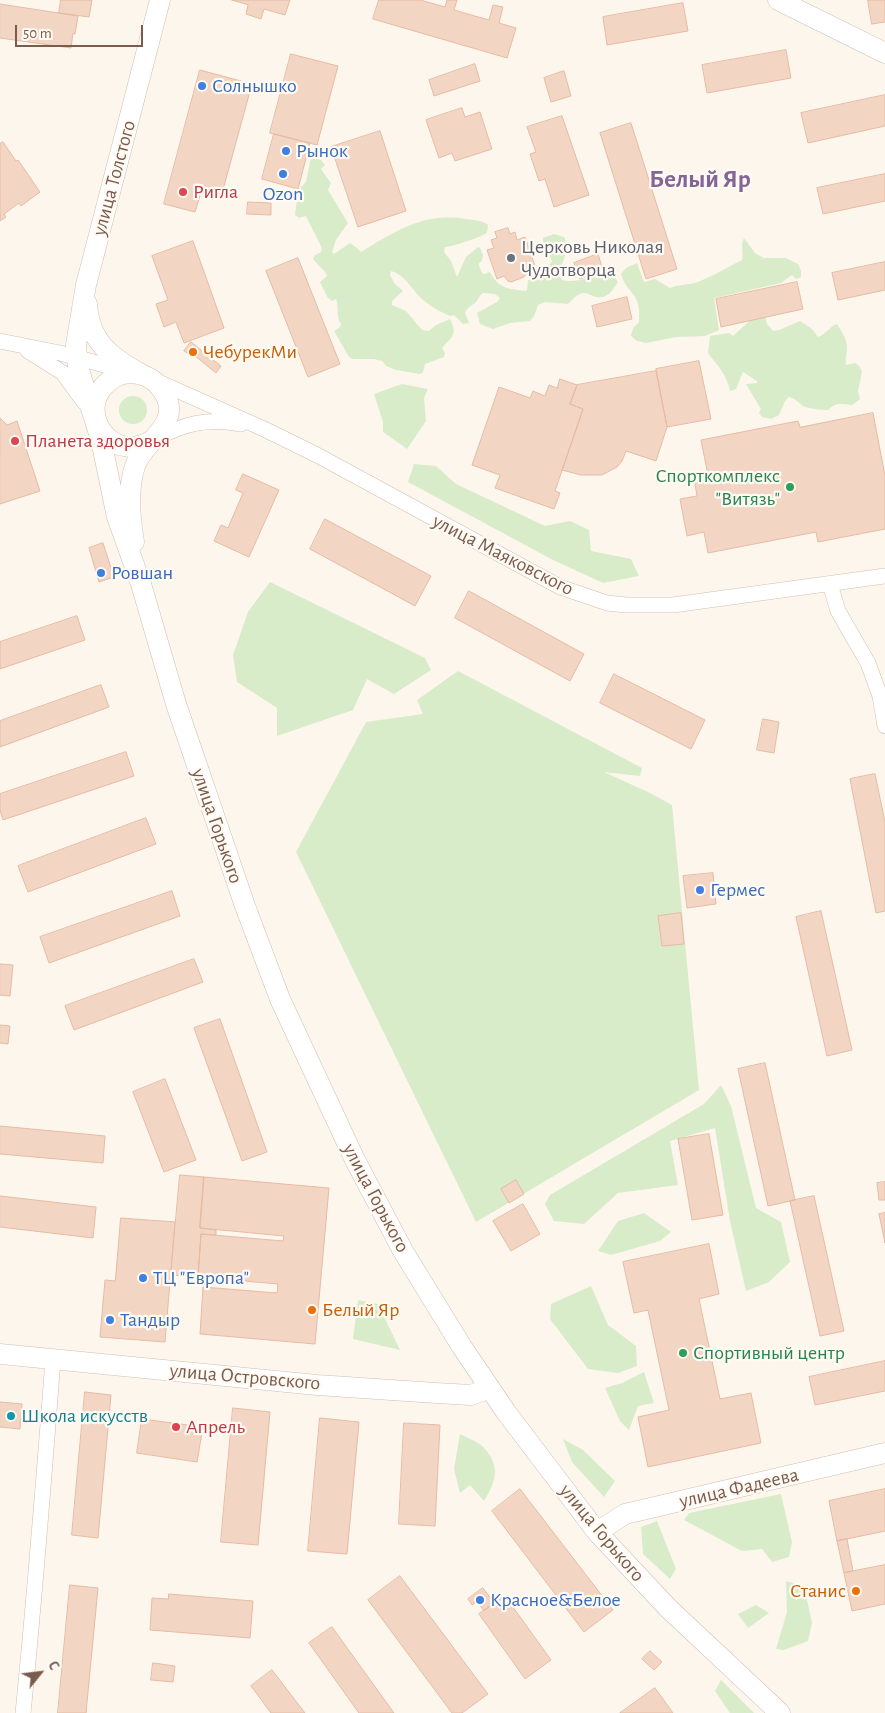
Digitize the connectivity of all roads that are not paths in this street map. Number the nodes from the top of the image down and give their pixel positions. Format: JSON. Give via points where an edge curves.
{"nodes":[{"id":1,"x":160,"y":0,"type":"edge"},
{"id":2,"x":778,"y":0,"type":"edge"},
{"id":3,"x":885,"y":53,"type":"edge"},
{"id":4,"x":86,"y":285,"type":"junction"},
{"id":5,"x":0,"y":341,"type":"edge"},
{"id":6,"x":19,"y":345,"type":"junction"},
{"id":7,"x":77,"y":357,"type":"junction"},
{"id":8,"x":142,"y":376,"type":"junction"},
{"id":9,"x":96,"y":422,"type":"junction"},
{"id":10,"x":264,"y":429,"type":"junction"},
{"id":11,"x":153,"y":440,"type":"junction"},
{"id":12,"x":885,"y":576,"type":"edge"},
{"id":13,"x":141,"y":584,"type":"junction"},
{"id":14,"x":830,"y":584,"type":"junction"},
{"id":15,"x":885,"y":726,"type":"edge"},
{"id":16,"x":0,"y":1354,"type":"edge"},
{"id":17,"x":53,"y":1360,"type":"junction"},
{"id":18,"x":490,"y":1388,"type":"junction"},
{"id":19,"x":885,"y":1453,"type":"edge"},
{"id":20,"x":597,"y":1532,"type":"junction"},
{"id":21,"x":23,"y":1713,"type":"edge"},
{"id":22,"x":780,"y":1713,"type":"edge"}],
"edges":[{"from":1,"to":4,"type":"street","name":"улица Толстого"},
{"from":2,"to":3,"type":"street"},
{"from":4,"to":7,"type":"street","name":"улица Толстого"},
{"from":4,"to":8,"type":"street","via":[[87,310],[95,337],[110,354]]},
{"from":5,"to":6,"type":"street","name":"улица Маяковского"},
{"from":6,"to":7,"type":"street","name":"улица Маяковского"},
{"from":6,"to":9,"type":"street","via":[[63,373]]},
{"from":7,"to":8,"type":"street","name":"улица Маяковского"},
{"from":7,"to":9,"type":"street","name":"улица Толстого"},
{"from":8,"to":9,"type":"street","via":[[120,375],[104,385],[95,402]]},
{"from":8,"to":10,"type":"street","name":"улица Маяковского"},
{"from":8,"to":11,"type":"street","via":[[161,388],[168,408],[163,429]]},
{"from":9,"to":11,"type":"street","via":[[110,440],[124,446],[139,446]]},
{"from":9,"to":13,"type":"street","name":"улица Горького","via":[[117,517]]},
{"from":10,"to":11,"type":"street","via":[[230,422],[200,421]]},
{"from":10,"to":14,"type":"street","name":"улица Маяковского","via":[[560,587],[607,603],[673,605]]},
{"from":11,"to":13,"type":"street","name":"улица Горького","via":[[140,456],[131,482],[133,536]]},
{"from":12,"to":14,"type":"street","name":"улица Маяковского"},
{"from":13,"to":18,"type":"street","name":"улица Горького","via":[[176,704],[280,999],[380,1210],[428,1293]]},
{"from":14,"to":15,"type":"street","via":[[838,611],[868,664],[880,696]]},
{"from":16,"to":17,"type":"street","name":"улица Островского"},
{"from":17,"to":18,"type":"street","name":"улица Островского","via":[[436,1393],[471,1395]]},
{"from":17,"to":21,"type":"street"},
{"from":18,"to":20,"type":"street","name":"улица Горького"},
{"from":19,"to":20,"type":"street","name":"улица Фадеева","via":[[625,1514]]},
{"from":20,"to":22,"type":"street","name":"улица Горького","via":[[668,1608]]}]}
